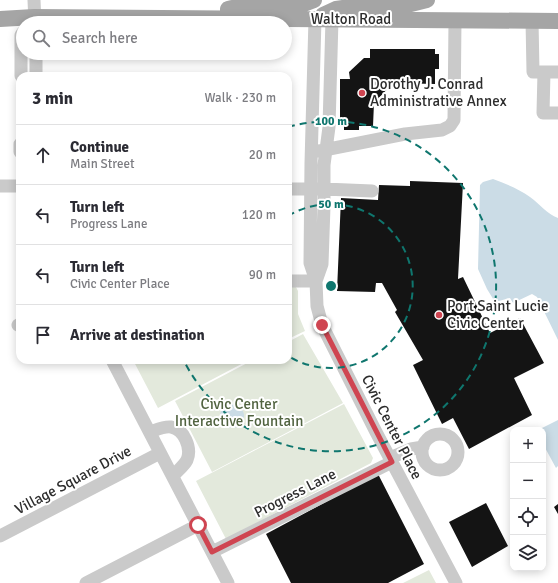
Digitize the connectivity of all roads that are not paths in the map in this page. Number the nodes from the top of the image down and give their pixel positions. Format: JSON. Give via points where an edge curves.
{"nodes":[{"id":1,"x":34,"y":0,"type":"edge"},
{"id":2,"x":314,"y":0,"type":"edge"},
{"id":3,"x":427,"y":0,"type":"edge"},
{"id":4,"x":33,"y":16,"type":"edge"},
{"id":5,"x":210,"y":16,"type":"edge"},
{"id":6,"x":0,"y":19,"type":"edge"},
{"id":7,"x":292,"y":19,"type":"edge"},
{"id":8,"x":315,"y":19,"type":"junction"},
{"id":9,"x":332,"y":19,"type":"junction"},
{"id":10,"x":16,"y":20,"type":"edge"},
{"id":11,"x":455,"y":20,"type":"junction"},
{"id":12,"x":532,"y":20,"type":"junction"},
{"id":13,"x":558,"y":21,"type":"edge"},
{"id":14,"x":21,"y":60,"type":"edge"},
{"id":15,"x":36,"y":60,"type":"edge"},
{"id":16,"x":21,"y":72,"type":"edge"},
{"id":17,"x":36,"y":72,"type":"edge"},
{"id":18,"x":544,"y":72,"type":"junction"},
{"id":19,"x":558,"y":72,"type":"edge"},
{"id":20,"x":558,"y":113,"type":"edge"},
{"id":21,"x":326,"y":150,"type":"junction"},
{"id":22,"x":311,"y":152,"type":"junction"},
{"id":23,"x":0,"y":186,"type":"edge"},
{"id":24,"x":16,"y":186,"type":"edge"},
{"id":25,"x":292,"y":189,"type":"edge"},
{"id":26,"x":310,"y":189,"type":"junction"},
{"id":27,"x":324,"y":189,"type":"junction"},
{"id":28,"x":372,"y":191,"type":"dead end"},
{"id":29,"x":292,"y":281,"type":"edge"},
{"id":30,"x":316,"y":281,"type":"junction"},
{"id":31,"x":114,"y":364,"type":"edge"},
{"id":32,"x":150,"y":432,"type":"junction"},
{"id":33,"x":423,"y":447,"type":"dead end"},
{"id":34,"x":160,"y":453,"type":"junction"},
{"id":35,"x":391,"y":460,"type":"junction"},
{"id":36,"x":172,"y":476,"type":"junction"},
{"id":37,"x":198,"y":525,"type":"junction"},
{"id":38,"x":0,"y":536,"type":"edge"},
{"id":39,"x":212,"y":552,"type":"junction"},
{"id":40,"x":86,"y":583,"type":"edge"},
{"id":41,"x":228,"y":583,"type":"edge"},
{"id":42,"x":456,"y":583,"type":"edge"}],
"edges":[{"from":1,"to":4,"type":"street"},
{"from":2,"to":5,"type":"main road","via":[[301,6],[232,8]]},
{"from":3,"to":8,"type":"main road","via":[[384,7],[356,6],[336,9]]},
{"from":6,"to":10,"type":"main road","name":"Walton Road"},
{"from":7,"to":8,"type":"main road","name":"Walton Road"},
{"from":8,"to":9,"type":"main road","name":"Walton Road"},
{"from":8,"to":22,"type":"street","name":"Civic Center Place"},
{"from":9,"to":11,"type":"main road","name":"Walton Road"},
{"from":9,"to":21,"type":"street","name":"Civic Center Place"},
{"from":11,"to":12,"type":"main road","name":"Walton Road"},
{"from":11,"to":21,"type":"street","via":[[454,120],[450,126],[442,130],[405,134]]},
{"from":12,"to":13,"type":"main road","name":"Walton Road"},
{"from":12,"to":18,"type":"street","via":[[533,72]]},
{"from":14,"to":16,"type":"street"},
{"from":15,"to":17,"type":"street"},
{"from":18,"to":19,"type":"street"},
{"from":18,"to":20,"type":"street","via":[[543,113]]},
{"from":21,"to":22,"type":"street"},
{"from":21,"to":27,"type":"street","name":"Civic Center Place"},
{"from":22,"to":26,"type":"street","name":"Civic Center Place"},
{"from":23,"to":24,"type":"street"},
{"from":25,"to":26,"type":"street"},
{"from":26,"to":27,"type":"street"},
{"from":26,"to":30,"type":"street","name":"Civic Center Place","via":[[310,263]]},
{"from":27,"to":28,"type":"street"},
{"from":27,"to":30,"type":"street","name":"Civic Center Place","via":[[322,264]]},
{"from":29,"to":30,"type":"street"},
{"from":30,"to":35,"type":"street","name":"Civic Center Place","via":[[317,306],[322,325]]},
{"from":31,"to":32,"type":"street"},
{"from":32,"to":34,"type":"street"},
{"from":32,"to":36,"type":"street","via":[[171,427],[185,438],[188,458]]},
{"from":33,"to":35,"type":"street","name":"Progress Lane","via":[[410,449]]},
{"from":34,"to":36,"type":"street"},
{"from":34,"to":38,"type":"street","name":"Village Square Drive"},
{"from":35,"to":39,"type":"street","name":"Progress Lane","via":[[357,482],[275,524]]},
{"from":35,"to":42,"type":"street","name":"Civic Center Place"},
{"from":36,"to":37,"type":"street"},
{"from":37,"to":39,"type":"street"},
{"from":37,"to":40,"type":"street"},
{"from":39,"to":41,"type":"street"}]}
